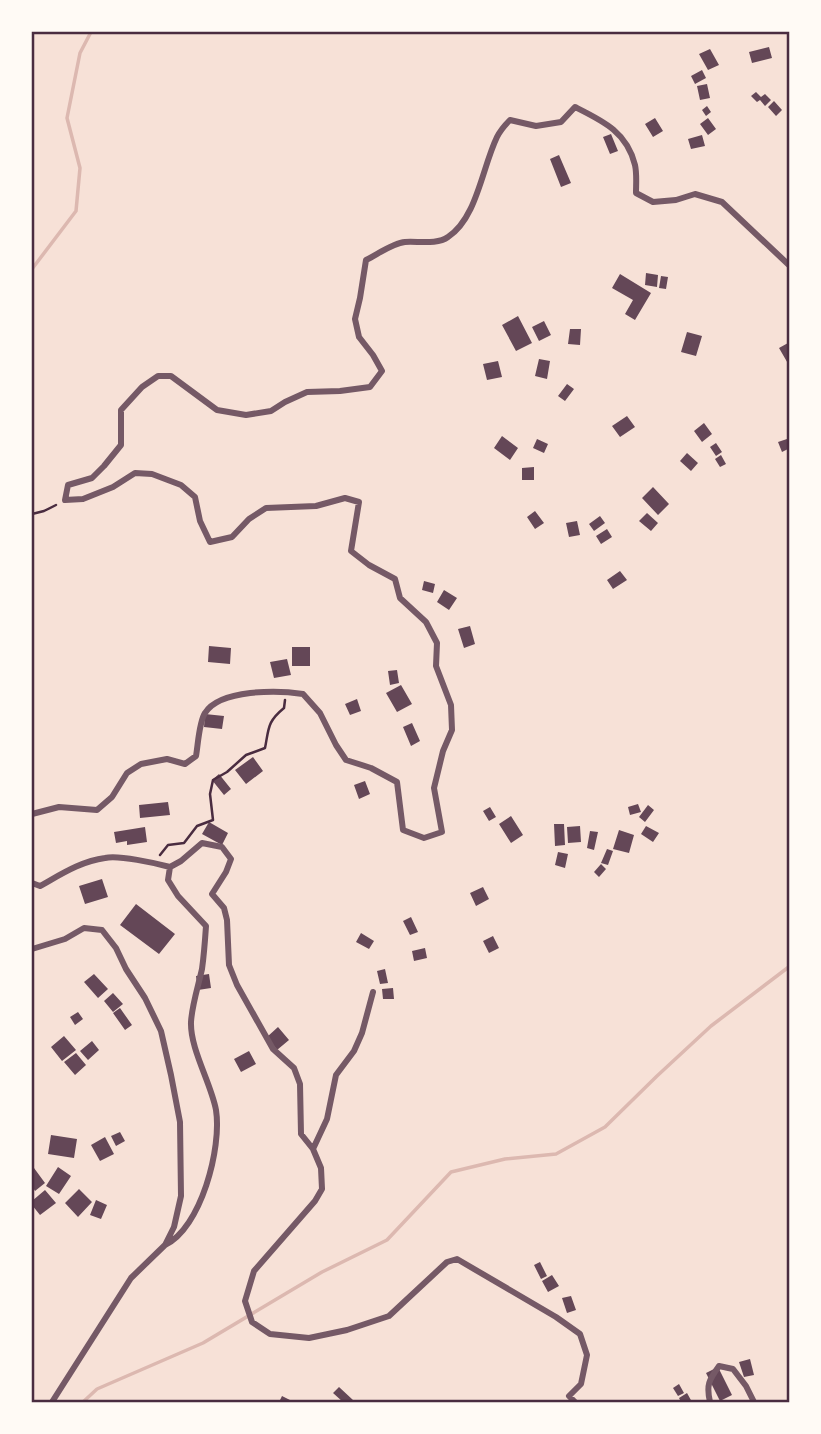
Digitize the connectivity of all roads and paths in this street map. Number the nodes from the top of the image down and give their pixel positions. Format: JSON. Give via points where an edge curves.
{"nodes":[{"id":1,"x":789,"y":266,"type":"edge"},
{"id":2,"x":65,"y":500,"type":"junction"},
{"id":3,"x":32,"y":514,"type":"edge"},
{"id":4,"x":277,"y":692,"type":"junction"},
{"id":5,"x":32,"y":814,"type":"edge"},
{"id":6,"x":154,"y":863,"type":"junction"},
{"id":7,"x":170,"y":867,"type":"junction"},
{"id":8,"x":32,"y":883,"type":"edge"},
{"id":9,"x":32,"y":950,"type":"edge"},
{"id":10,"x":373,"y":992,"type":"dead end"},
{"id":11,"x":313,"y":1149,"type":"junction"},
{"id":12,"x":165,"y":1245,"type":"junction"},
{"id":13,"x":52,"y":1402,"type":"edge"},
{"id":14,"x":575,"y":1402,"type":"edge"},
{"id":15,"x":710,"y":1402,"type":"edge"},
{"id":16,"x":754,"y":1402,"type":"edge"}],
"edges":[{"from":1,"to":2,"type":"street","via":[[722,202],[695,194],[653,202],[636,193],[636,168],[627,144],[605,122],[575,107],[561,122],[536,126],[510,120],[498,134],[464,221],[446,239],[403,242],[366,260],[355,319],[359,337],[382,372],[370,387],[307,392],[271,411],[246,415],[217,410],[171,376],[158,376],[121,410],[121,445],[92,478],[68,485]]},
{"from":2,"to":3,"type":"path"},
{"from":2,"to":4,"type":"street","via":[[113,488],[135,473],[152,474],[181,485],[195,497],[210,542],[232,537],[266,508],[316,506],[345,498],[359,502],[351,551],[395,579],[400,598],[426,622],[437,643],[436,666],[451,705],[452,730],[434,788],[442,831],[424,838],[403,830],[397,782],[346,760],[320,713],[303,694]]},
{"from":4,"to":5,"type":"street","via":[[218,701],[204,714],[196,756],[185,764],[167,759],[141,764],[127,773],[97,810],[59,807]]},
{"from":4,"to":6,"type":"path","via":[[285,701],[284,708],[270,722],[265,748],[246,755],[213,780],[213,820],[197,826],[184,843],[168,845]]},
{"from":6,"to":7,"type":"street"},
{"from":6,"to":8,"type":"street","via":[[107,857],[81,864],[40,886]]},
{"from":7,"to":11,"type":"street","via":[[202,843],[222,847],[231,859],[212,894],[227,920],[229,965],[272,1049],[293,1068],[300,1084],[301,1134]]},
{"from":7,"to":12,"type":"street","via":[[168,880],[178,897],[206,926],[191,1024],[216,1111],[215,1147],[200,1204],[187,1226]]},
{"from":9,"to":12,"type":"street","via":[[84,928],[102,930],[161,1031],[180,1122],[181,1196]]},
{"from":10,"to":11,"type":"street","via":[[354,1051],[336,1075],[327,1119]]},
{"from":11,"to":14,"type":"street","via":[[321,1168],[322,1189],[254,1271],[244,1301],[252,1322],[270,1334],[310,1338],[347,1330],[389,1316],[447,1262],[457,1259],[580,1334],[587,1355],[581,1384],[569,1396]]},
{"from":12,"to":13,"type":"street","via":[[131,1278]]},
{"from":15,"to":16,"type":"street","via":[[709,1380],[719,1366],[733,1369]]}]}
